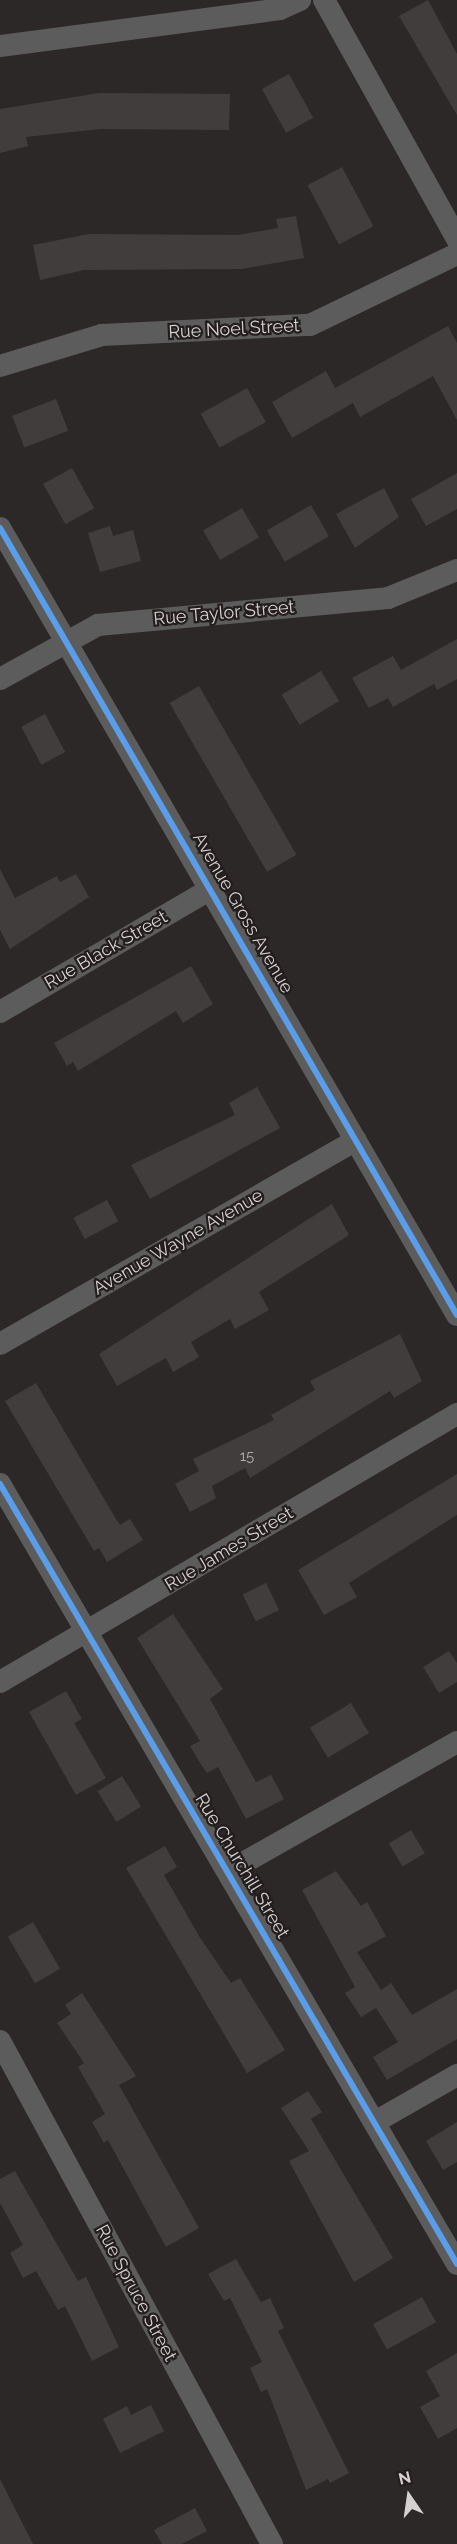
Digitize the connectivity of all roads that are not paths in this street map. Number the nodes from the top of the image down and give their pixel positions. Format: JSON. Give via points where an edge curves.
{"nodes":[{"id":1,"x":300,"y":0,"type":"edge"},
{"id":2,"x":324,"y":0,"type":"edge"},
{"id":3,"x":0,"y":46,"type":"edge"},
{"id":4,"x":457,"y":239,"type":"edge"},
{"id":5,"x":457,"y":254,"type":"edge"},
{"id":6,"x":0,"y":366,"type":"edge"},
{"id":7,"x":0,"y":528,"type":"edge"},
{"id":8,"x":457,"y":570,"type":"edge"},
{"id":9,"x":67,"y":641,"type":"junction"},
{"id":10,"x":0,"y":679,"type":"edge"},
{"id":11,"x":212,"y":888,"type":"junction"},
{"id":12,"x":0,"y":1012,"type":"edge"},
{"id":13,"x":356,"y":1140,"type":"junction"},
{"id":14,"x":457,"y":1315,"type":"edge"},
{"id":15,"x":0,"y":1344,"type":"edge"},
{"id":16,"x":457,"y":1414,"type":"edge"},
{"id":17,"x":0,"y":1484,"type":"edge"},
{"id":18,"x":87,"y":1634,"type":"junction"},
{"id":19,"x":0,"y":1682,"type":"edge"},
{"id":20,"x":457,"y":1742,"type":"edge"},
{"id":21,"x":229,"y":1871,"type":"junction"},
{"id":22,"x":0,"y":2041,"type":"edge"},
{"id":23,"x":457,"y":2076,"type":"edge"},
{"id":24,"x":375,"y":2122,"type":"junction"},
{"id":25,"x":457,"y":2264,"type":"edge"},
{"id":26,"x":272,"y":2544,"type":"edge"}],
"edges":[{"from":1,"to":3,"type":"street","via":[[280,9]]},
{"from":2,"to":4,"type":"street"},
{"from":5,"to":6,"type":"street","name":"Rue Noel Street","via":[[310,325],[102,335]]},
{"from":7,"to":9,"type":"street","name":"Avenue Gross Avenue"},
{"from":8,"to":9,"type":"street","name":"Rue Taylor Street","via":[[388,598],[98,625]]},
{"from":9,"to":10,"type":"street","name":"Rue Taylor Street"},
{"from":9,"to":11,"type":"street","name":"Avenue Gross Avenue"},
{"from":11,"to":12,"type":"street","name":"Rue Black Street"},
{"from":11,"to":13,"type":"street","name":"Avenue Gross Avenue"},
{"from":13,"to":14,"type":"street","name":"Avenue Gross Avenue"},
{"from":13,"to":15,"type":"street","name":"Avenue Wayne Avenue"},
{"from":16,"to":18,"type":"street","name":"Rue James Street"},
{"from":17,"to":18,"type":"street","name":"Rue Churchill Street"},
{"from":18,"to":19,"type":"street","name":"Rue James Street"},
{"from":18,"to":21,"type":"street","name":"Rue Churchill Street"},
{"from":20,"to":21,"type":"street"},
{"from":21,"to":24,"type":"street","name":"Rue Churchill Street"},
{"from":22,"to":26,"type":"street","name":"Rue Spruce Street"},
{"from":23,"to":24,"type":"street"},
{"from":24,"to":25,"type":"street","name":"Rue Churchill Street"}]}
